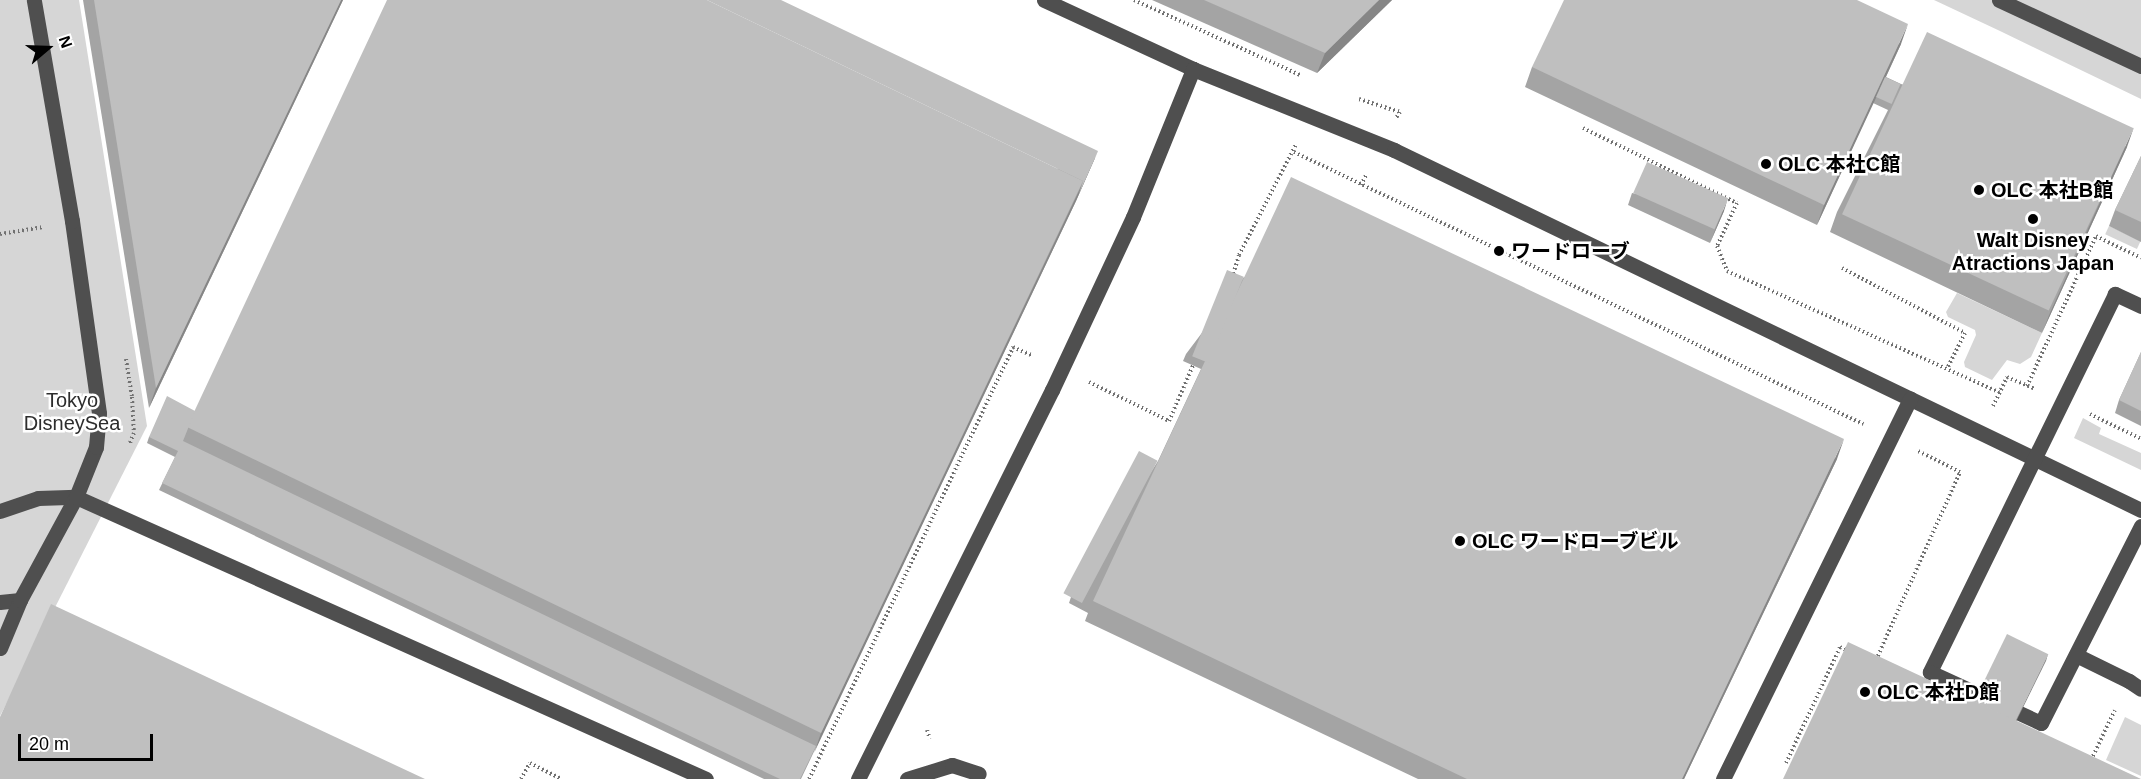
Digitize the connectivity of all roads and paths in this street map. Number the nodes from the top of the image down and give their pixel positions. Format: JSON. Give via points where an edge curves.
{"nodes":[{"id":1,"x":34,"y":0,"type":"edge"},
{"id":2,"x":1044,"y":0,"type":"edge"},
{"id":3,"x":1999,"y":0,"type":"edge"},
{"id":4,"x":2141,"y":66,"type":"edge"},
{"id":5,"x":1193,"y":69,"type":"junction"},
{"id":6,"x":1287,"y":69,"type":"edge"},
{"id":7,"x":1292,"y":109,"type":"junction"},
{"id":8,"x":1582,"y":128,"type":"dead end"},
{"id":9,"x":1294,"y":152,"type":"junction"},
{"id":10,"x":44,"y":217,"type":"dead end"},
{"id":11,"x":47,"y":238,"type":"dead end"},
{"id":12,"x":1239,"y":255,"type":"dead end"},
{"id":13,"x":2141,"y":258,"type":"edge"},
{"id":14,"x":1842,"y":268,"type":"dead end"},
{"id":15,"x":2141,"y":306,"type":"edge"},
{"id":16,"x":1947,"y":369,"type":"junction"},
{"id":17,"x":2027,"y":386,"type":"dead end"},
{"id":18,"x":1999,"y":392,"type":"dead end"},
{"id":19,"x":1910,"y":399,"type":"junction"},
{"id":20,"x":1891,"y":437,"type":"junction"},
{"id":21,"x":2034,"y":458,"type":"junction"},
{"id":22,"x":76,"y":497,"type":"junction"},
{"id":23,"x":2141,"y":510,"type":"edge"},
{"id":24,"x":0,"y":511,"type":"edge"},
{"id":25,"x":2141,"y":526,"type":"edge"},
{"id":26,"x":20,"y":600,"type":"junction"},
{"id":27,"x":0,"y":602,"type":"edge"},
{"id":28,"x":0,"y":648,"type":"edge"},
{"id":29,"x":1857,"y":655,"type":"edge"},
{"id":30,"x":2076,"y":655,"type":"junction"},
{"id":31,"x":1866,"y":659,"type":"edge"},
{"id":32,"x":2135,"y":685,"type":"edge"},
{"id":33,"x":1786,"y":763,"type":"dead end"},
{"id":34,"x":2097,"y":767,"type":"edge"},
{"id":35,"x":979,"y":774,"type":"dead end"},
{"id":36,"x":521,"y":779,"type":"edge"},
{"id":37,"x":562,"y":779,"type":"edge"},
{"id":38,"x":706,"y":779,"type":"edge"},
{"id":39,"x":858,"y":779,"type":"edge"},
{"id":40,"x":907,"y":779,"type":"edge"},
{"id":41,"x":1723,"y":779,"type":"edge"}],
"edges":[{"from":1,"to":22,"type":"lane","via":[[72,221],[99,412],[96,447]]},
{"from":2,"to":5,"type":"lane"},
{"from":3,"to":4,"type":"lane"},
{"from":5,"to":7,"type":"lane"},
{"from":5,"to":39,"type":"lane","via":[[1118,249]]},
{"from":6,"to":7,"type":"path"},
{"from":7,"to":9,"type":"path"},
{"from":7,"to":19,"type":"lane","via":[[1394,150]]},
{"from":8,"to":16,"type":"path","via":[[1737,202],[1717,246],[1727,271]]},
{"from":9,"to":12,"type":"path"},
{"from":9,"to":20,"type":"path"},
{"from":10,"to":11,"type":"path"},
{"from":13,"to":17,"type":"path","via":[[2096,236]]},
{"from":14,"to":16,"type":"path","via":[[1965,333]]},
{"from":15,"to":21,"type":"lane","via":[[2115,294]]},
{"from":16,"to":18,"type":"path"},
{"from":19,"to":20,"type":"lane"},
{"from":19,"to":21,"type":"lane"},
{"from":20,"to":31,"type":"path","via":[[1960,472],[1875,663]]},
{"from":20,"to":41,"type":"lane"},
{"from":21,"to":23,"type":"lane"},
{"from":21,"to":30,"type":"lane","via":[[1930,672],[2041,723]]},
{"from":22,"to":24,"type":"lane","via":[[38,498]]},
{"from":22,"to":26,"type":"lane"},
{"from":22,"to":38,"type":"lane"},
{"from":25,"to":30,"type":"lane"},
{"from":26,"to":27,"type":"lane"},
{"from":26,"to":28,"type":"lane"},
{"from":29,"to":33,"type":"path","via":[[1840,647]]},
{"from":30,"to":32,"type":"lane"},
{"from":32,"to":34,"type":"path","via":[[2089,763]]},
{"from":35,"to":40,"type":"lane","via":[[952,765]]},
{"from":36,"to":37,"type":"path","via":[[530,763]]}]}
